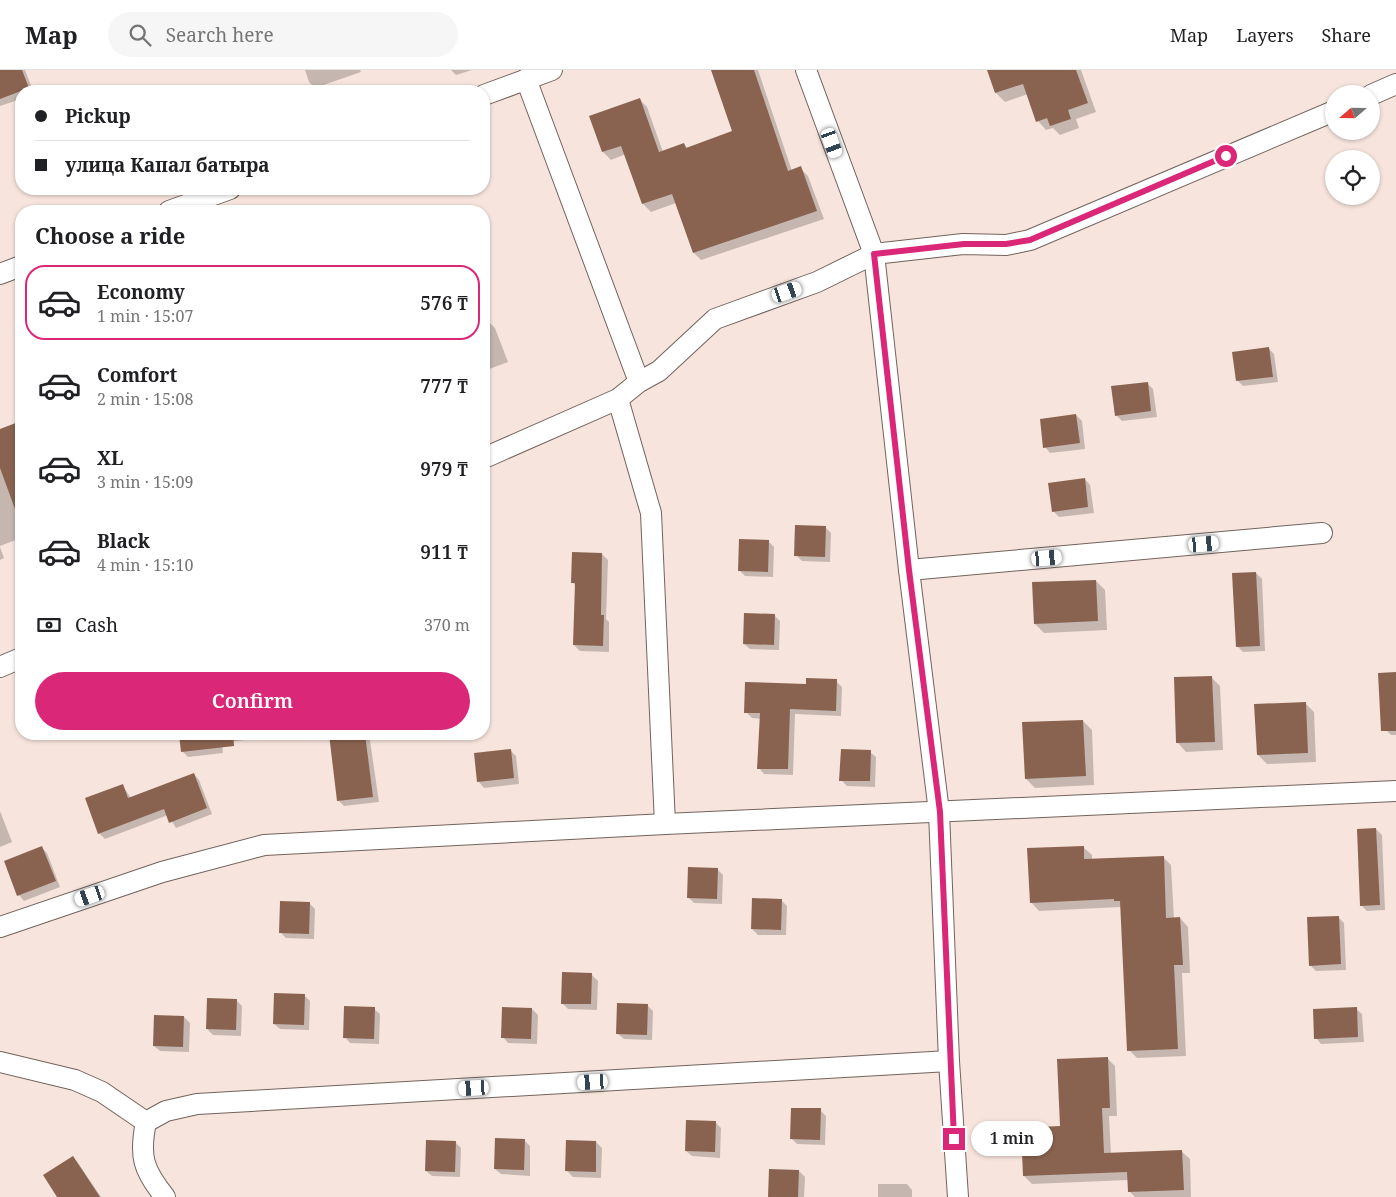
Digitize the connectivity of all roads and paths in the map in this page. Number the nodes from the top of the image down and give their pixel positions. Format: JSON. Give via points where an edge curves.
{"nodes":[{"id":1,"x":552,"y":70,"type":"edge"},
{"id":2,"x":806,"y":70,"type":"edge"},
{"id":3,"x":526,"y":79,"type":"junction"},
{"id":4,"x":1396,"y":84,"type":"edge"},
{"id":5,"x":1380,"y":91,"type":"edge"},
{"id":6,"x":490,"y":93,"type":"edge"},
{"id":7,"x":1325,"y":114,"type":"edge"},
{"id":8,"x":213,"y":195,"type":"edge"},
{"id":9,"x":186,"y":205,"type":"edge"},
{"id":10,"x":874,"y":254,"type":"junction"},
{"id":11,"x":15,"y":268,"type":"edge"},
{"id":12,"x":0,"y":274,"type":"edge"},
{"id":13,"x":639,"y":382,"type":"junction"},
{"id":14,"x":618,"y":400,"type":"junction"},
{"id":15,"x":490,"y":455,"type":"edge"},
{"id":16,"x":1322,"y":533,"type":"dead end"},
{"id":17,"x":909,"y":570,"type":"junction"},
{"id":18,"x":15,"y":661,"type":"edge"},
{"id":19,"x":0,"y":667,"type":"edge"},
{"id":20,"x":1396,"y":791,"type":"edge"},
{"id":21,"x":940,"y":812,"type":"junction"},
{"id":22,"x":665,"y":824,"type":"junction"},
{"id":23,"x":0,"y":926,"type":"edge"},
{"id":24,"x":949,"y":1061,"type":"junction"},
{"id":25,"x":0,"y":1062,"type":"edge"},
{"id":26,"x":146,"y":1122,"type":"junction"},
{"id":27,"x":165,"y":1197,"type":"edge"},
{"id":28,"x":958,"y":1197,"type":"edge"}],
"edges":[{"from":1,"to":3,"type":"street"},
{"from":2,"to":10,"type":"street"},
{"from":3,"to":6,"type":"street"},
{"from":3,"to":13,"type":"street"},
{"from":4,"to":5,"type":"street"},
{"from":7,"to":10,"type":"street","via":[[1030,240]]},
{"from":8,"to":9,"type":"street"},
{"from":10,"to":13,"type":"street","via":[[817,282],[715,319],[659,371]]},
{"from":10,"to":17,"type":"street"},
{"from":11,"to":12,"type":"street"},
{"from":13,"to":14,"type":"street"},
{"from":14,"to":15,"type":"street"},
{"from":14,"to":22,"type":"street","via":[[651,514]]},
{"from":16,"to":17,"type":"street"},
{"from":17,"to":21,"type":"street"},
{"from":18,"to":19,"type":"street"},
{"from":20,"to":21,"type":"street"},
{"from":21,"to":22,"type":"street"},
{"from":21,"to":24,"type":"street"},
{"from":22,"to":23,"type":"street","via":[[264,845],[162,872]]},
{"from":24,"to":26,"type":"street","via":[[197,1104],[166,1111]]},
{"from":24,"to":28,"type":"street"},
{"from":25,"to":26,"type":"street","via":[[75,1080],[102,1092]]},
{"from":26,"to":27,"type":"street","via":[[142,1157],[154,1183]]}]}
